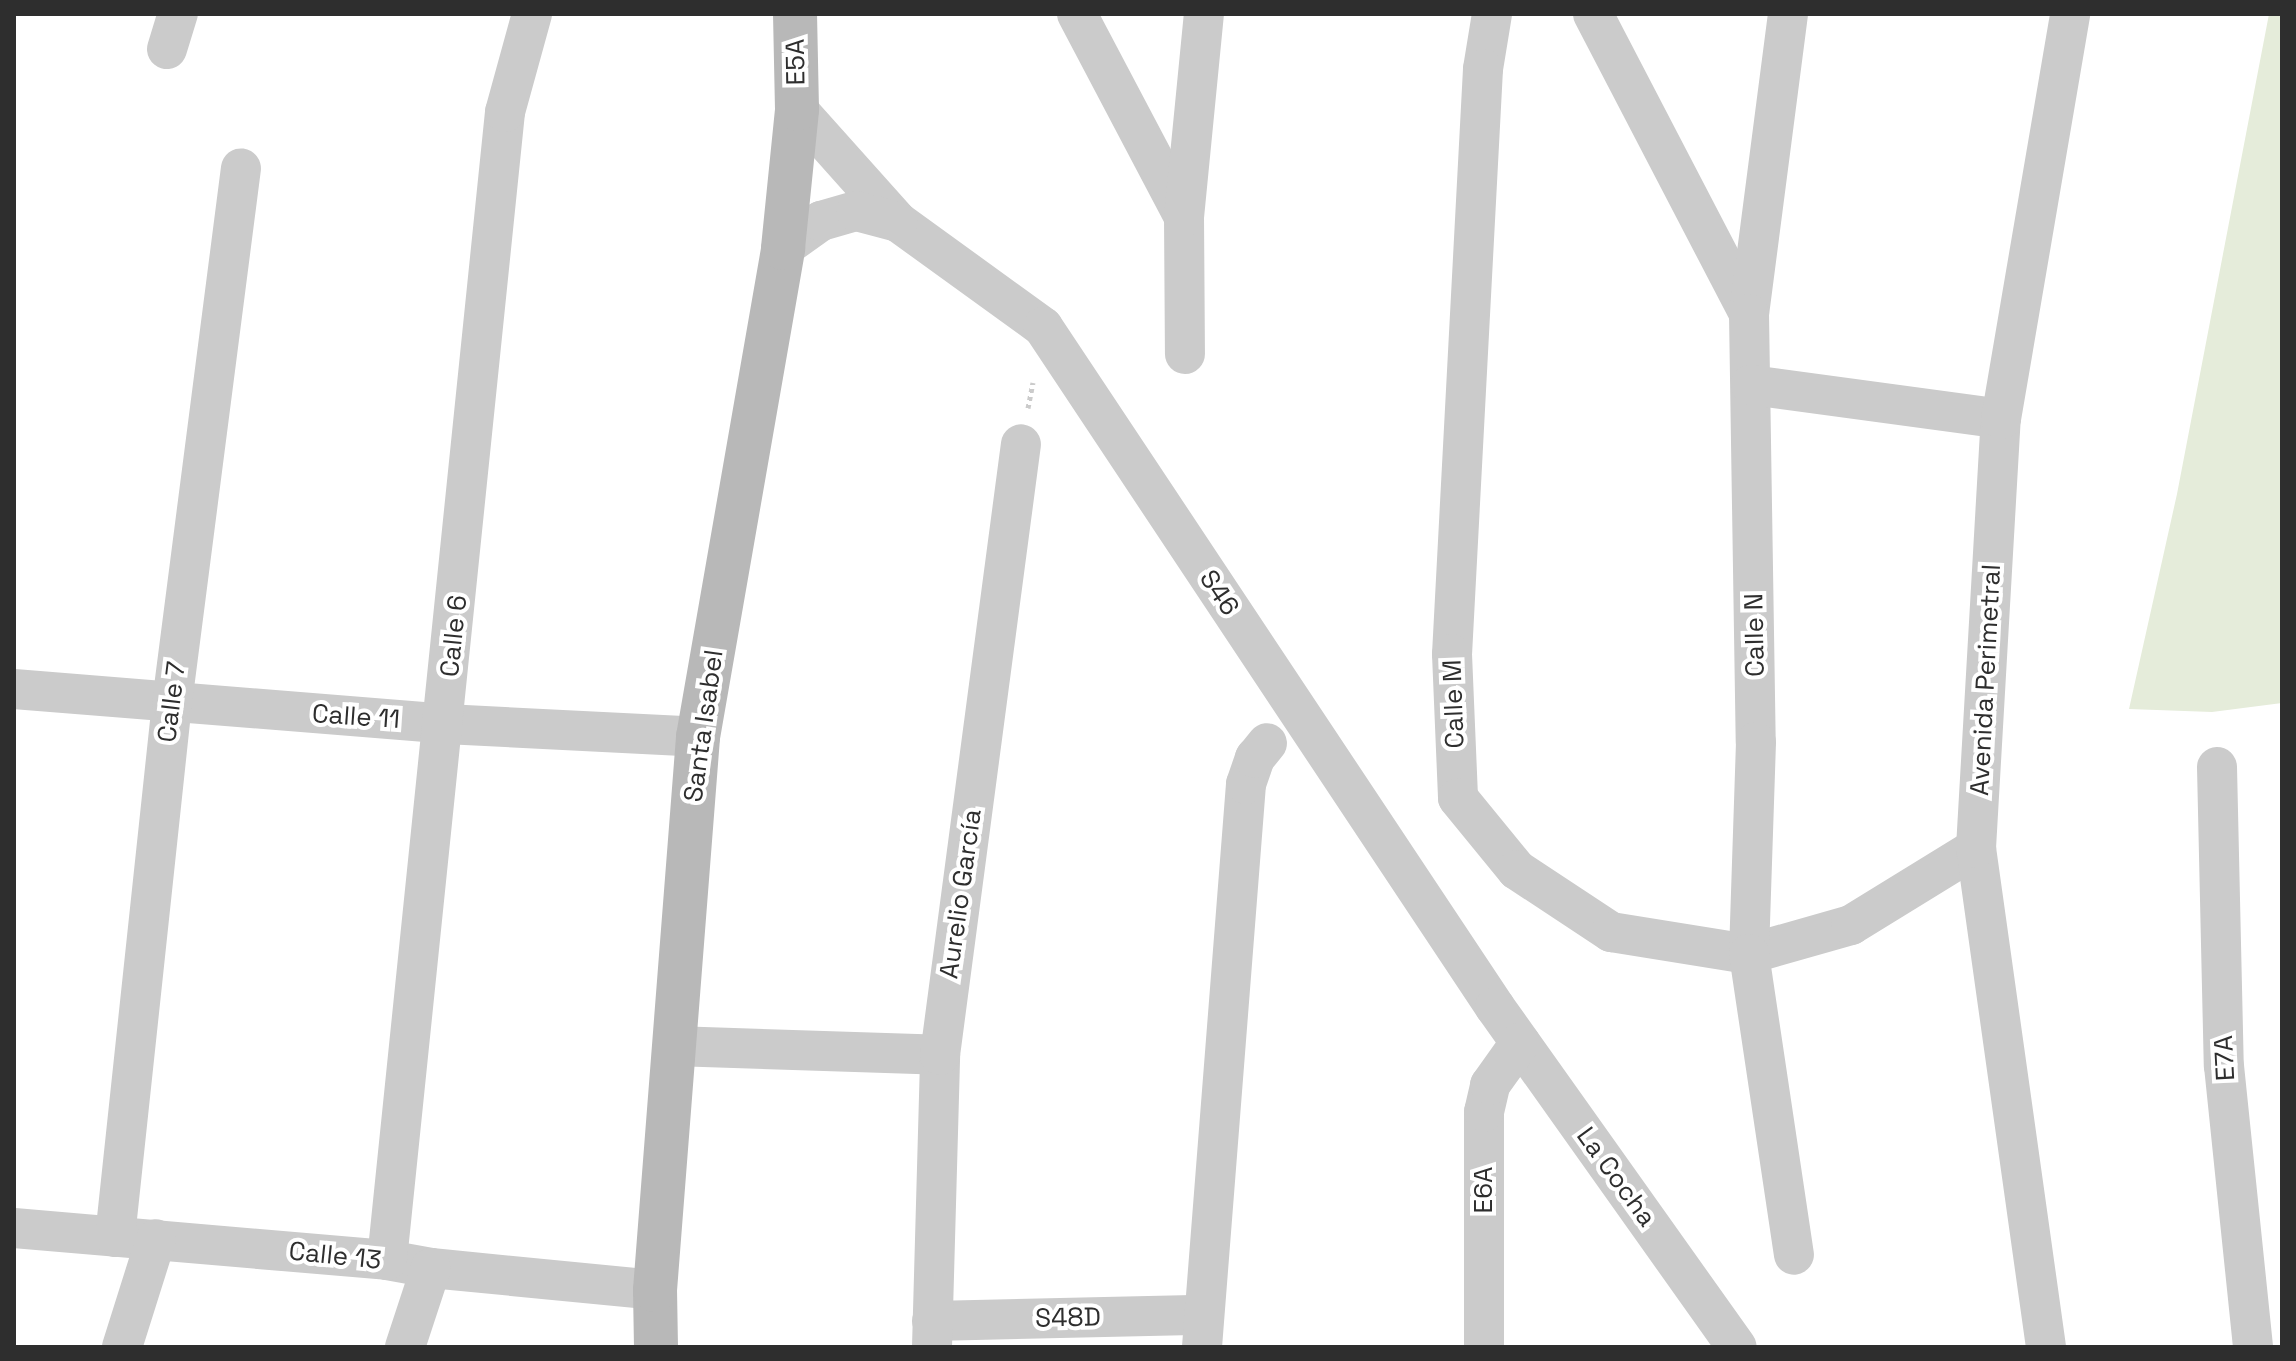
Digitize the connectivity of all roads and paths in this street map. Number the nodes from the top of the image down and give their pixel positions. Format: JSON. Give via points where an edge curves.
{"nodes":[{"id":1,"x":532,"y":14,"type":"edge"},
{"id":2,"x":795,"y":14,"type":"edge"},
{"id":3,"x":1077,"y":14,"type":"edge"},
{"id":4,"x":1204,"y":14,"type":"edge"},
{"id":5,"x":1492,"y":14,"type":"edge"},
{"id":6,"x":1593,"y":14,"type":"edge"},
{"id":7,"x":1788,"y":14,"type":"edge"},
{"id":8,"x":2070,"y":14,"type":"edge"},
{"id":9,"x":797,"y":109,"type":"junction"},
{"id":10,"x":241,"y":168,"type":"dead end"},
{"id":11,"x":1184,"y":217,"type":"junction"},
{"id":12,"x":898,"y":222,"type":"junction"},
{"id":13,"x":783,"y":248,"type":"junction"},
{"id":14,"x":1749,"y":314,"type":"junction"},
{"id":15,"x":1185,"y":354,"type":"dead end"},
{"id":16,"x":1751,"y":385,"type":"junction"},
{"id":17,"x":2001,"y":419,"type":"junction"},
{"id":18,"x":1021,"y":444,"type":"dead end"},
{"id":19,"x":14,"y":689,"type":"edge"},
{"id":20,"x":172,"y":703,"type":"junction"},
{"id":21,"x":445,"y":724,"type":"junction"},
{"id":22,"x":698,"y":737,"type":"junction"},
{"id":23,"x":1267,"y":743,"type":"dead end"},
{"id":24,"x":2217,"y":767,"type":"dead end"},
{"id":25,"x":1976,"y":848,"type":"junction"},
{"id":26,"x":1749,"y":954,"type":"junction"},
{"id":27,"x":1495,"y":1007,"type":"joint"},
{"id":28,"x":1520,"y":1043,"type":"junction"},
{"id":29,"x":673,"y":1046,"type":"junction"},
{"id":30,"x":940,"y":1055,"type":"junction"},
{"id":31,"x":14,"y":1228,"type":"edge"},
{"id":32,"x":115,"y":1237,"type":"junction"},
{"id":33,"x":156,"y":1239,"type":"junction"},
{"id":34,"x":1794,"y":1255,"type":"dead end"},
{"id":35,"x":387,"y":1260,"type":"junction"},
{"id":36,"x":431,"y":1268,"type":"junction"},
{"id":37,"x":655,"y":1290,"type":"junction"},
{"id":38,"x":1203,"y":1331,"type":"edge"},
{"id":39,"x":932,"y":1334,"type":"edge"},
{"id":40,"x":122,"y":1347,"type":"edge"},
{"id":41,"x":405,"y":1347,"type":"edge"},
{"id":42,"x":656,"y":1347,"type":"edge"},
{"id":43,"x":1484,"y":1347,"type":"edge"},
{"id":44,"x":1737,"y":1347,"type":"edge"},
{"id":45,"x":2046,"y":1347,"type":"edge"},
{"id":46,"x":2253,"y":1347,"type":"edge"}],
"edges":[{"from":1,"to":21,"type":"street","name":"Calle 6","via":[[505,112]]},
{"from":2,"to":9,"type":"street","name":"E5A"},
{"from":3,"to":11,"type":"street"},
{"from":4,"to":11,"type":"street"},
{"from":5,"to":26,"type":"street","name":"Calle M","via":[[1482,85],[1452,654],[1458,798],[1517,870],[1611,932]]},
{"from":6,"to":14,"type":"street"},
{"from":7,"to":14,"type":"street","name":"Calle N"},
{"from":8,"to":17,"type":"street","name":"Avenida Perimetral"},
{"from":9,"to":12,"type":"street","name":"S46"},
{"from":9,"to":13,"type":"street","name":"Santa Isabel"},
{"from":10,"to":20,"type":"street","name":"Calle 7"},
{"from":11,"to":15,"type":"street"},
{"from":12,"to":13,"type":"street","name":"S46","via":[[856,211],[821,221]]},
{"from":12,"to":27,"type":"street","name":"S46","via":[[1043,327]]},
{"from":13,"to":22,"type":"street","name":"Santa Isabel"},
{"from":14,"to":16,"type":"street","name":"Calle N"},
{"from":16,"to":17,"type":"street"},
{"from":16,"to":26,"type":"street","name":"Calle N","via":[[1756,742]]},
{"from":17,"to":25,"type":"street","name":"Avenida Perimetral"},
{"from":18,"to":30,"type":"street","name":"Aurelio García"},
{"from":19,"to":20,"type":"street","name":"Calle 11"},
{"from":20,"to":21,"type":"street","name":"Calle 11"},
{"from":20,"to":32,"type":"street","name":"Calle 7"},
{"from":21,"to":22,"type":"street","name":"Calle 11"},
{"from":21,"to":35,"type":"street","name":"Calle 6"},
{"from":22,"to":29,"type":"street","name":"Santa Isabel"},
{"from":23,"to":38,"type":"street","via":[[1246,784]]},
{"from":24,"to":46,"type":"street","name":"E7A","via":[[2224,1066]]},
{"from":25,"to":26,"type":"street","name":"Calle M","via":[[1851,925]]},
{"from":25,"to":45,"type":"street","name":"Avenida Perimetral"},
{"from":26,"to":34,"type":"street","name":"Calle N"},
{"from":27,"to":28,"type":"street","name":"La Cocha"},
{"from":28,"to":43,"type":"street","name":"E6A","via":[[1490,1085],[1484,1112]]},
{"from":28,"to":44,"type":"street","name":"La Cocha"},
{"from":29,"to":30,"type":"street"},
{"from":29,"to":37,"type":"street","name":"Santa Isabel"},
{"from":30,"to":39,"type":"street","name":"Aurelio García"},
{"from":31,"to":32,"type":"street","name":"Calle 13"},
{"from":32,"to":33,"type":"street","name":"Calle 13"},
{"from":33,"to":35,"type":"street","name":"Calle 13"},
{"from":33,"to":40,"type":"street"},
{"from":35,"to":36,"type":"street","name":"Calle 13"},
{"from":36,"to":37,"type":"street","name":"Calle 13"},
{"from":36,"to":41,"type":"street"},
{"from":37,"to":42,"type":"street","name":"Santa Isabel"},
{"from":38,"to":39,"type":"street","name":"S48D"}]}
